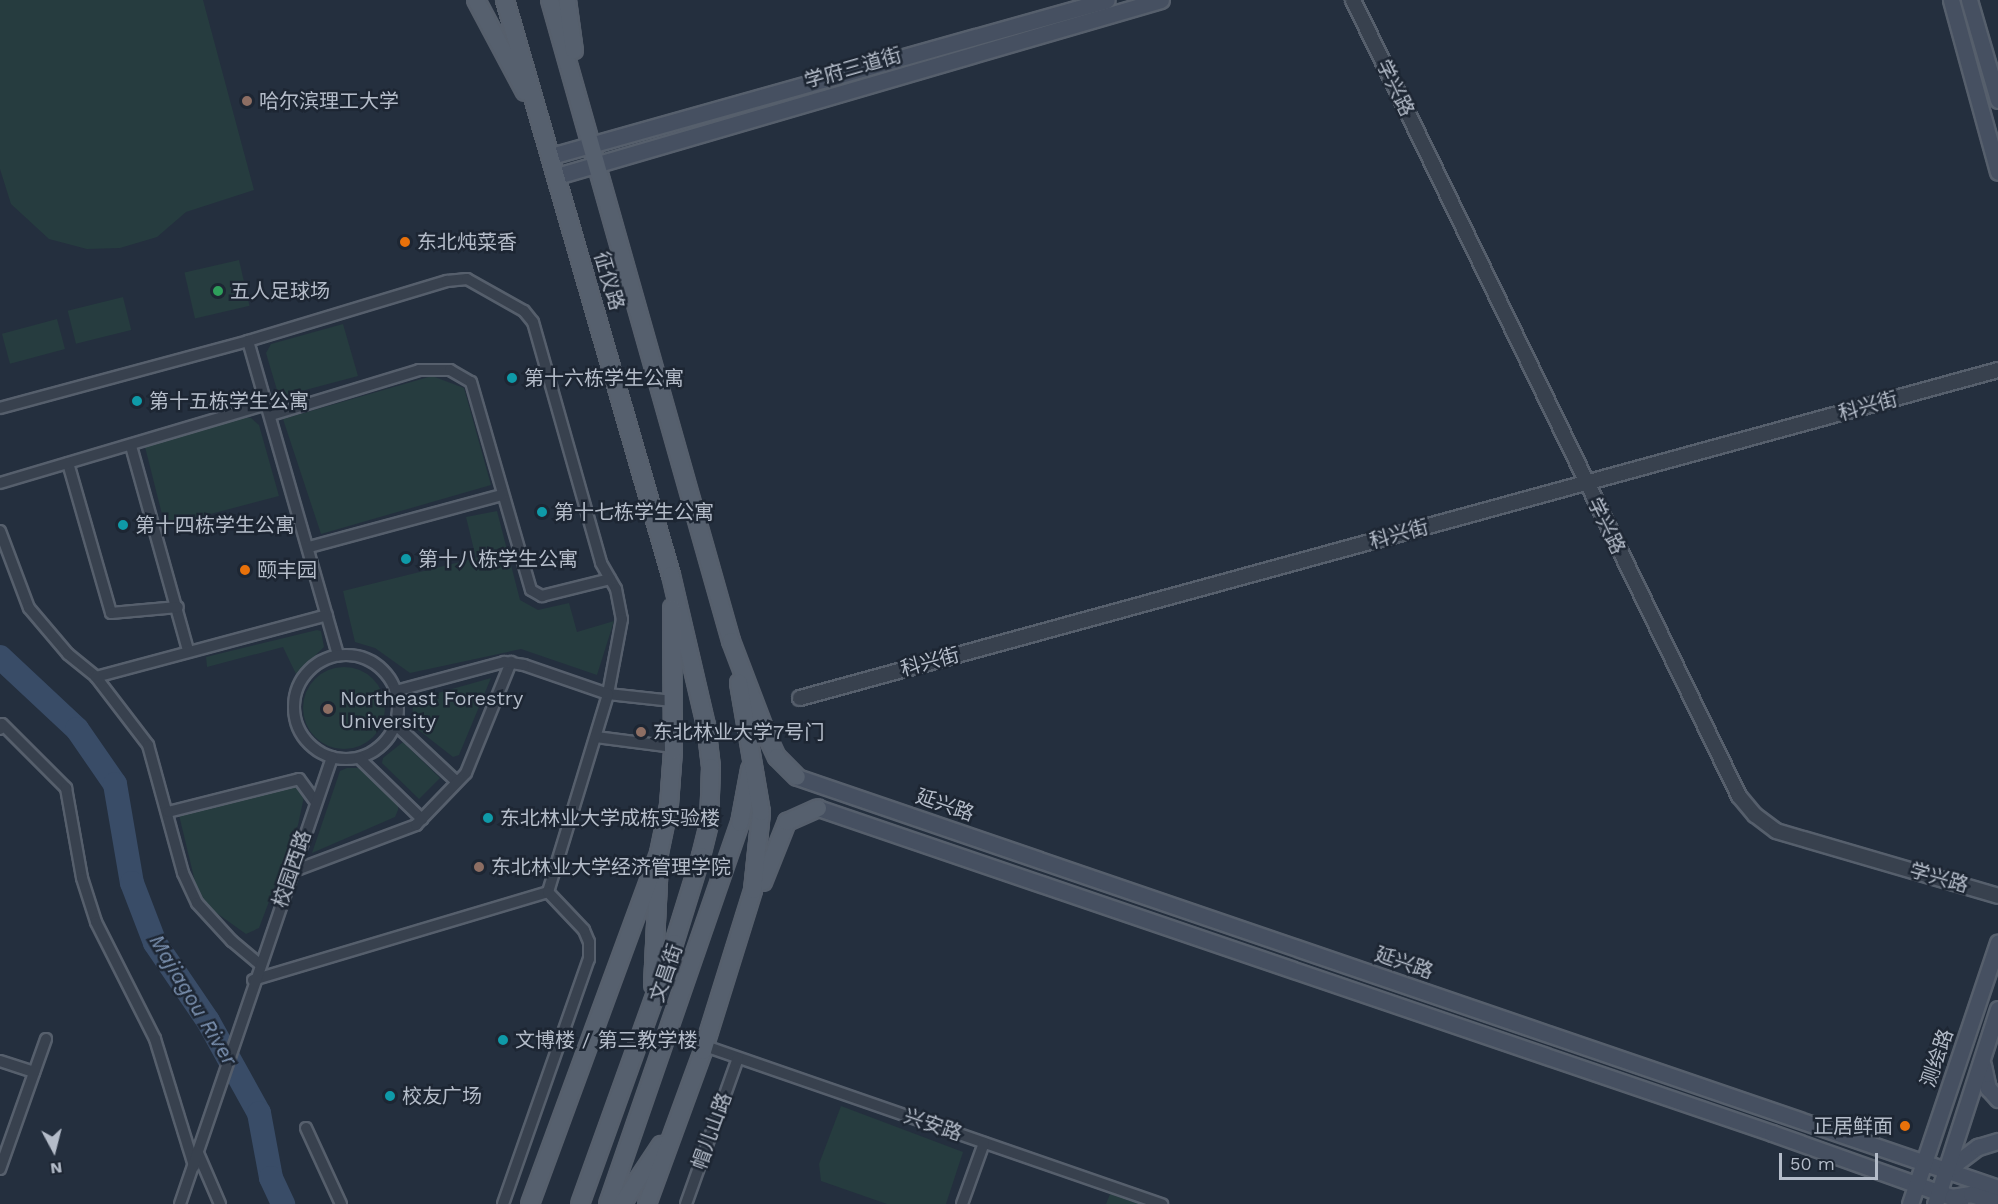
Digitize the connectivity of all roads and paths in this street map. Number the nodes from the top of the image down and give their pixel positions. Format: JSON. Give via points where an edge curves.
{"nodes":[{"id":1,"x":476,"y":0,"type":"edge"},
{"id":2,"x":505,"y":0,"type":"edge"},
{"id":3,"x":550,"y":0,"type":"edge"},
{"id":4,"x":567,"y":0,"type":"edge"},
{"id":5,"x":1107,"y":0,"type":"edge"},
{"id":6,"x":1161,"y":0,"type":"edge"},
{"id":7,"x":1353,"y":0,"type":"edge"},
{"id":8,"x":1951,"y":0,"type":"edge"},
{"id":9,"x":1969,"y":0,"type":"edge"},
{"id":10,"x":1998,"y":100,"type":"edge"},
{"id":11,"x":581,"y":103,"type":"junction"},
{"id":12,"x":538,"y":115,"type":"junction"},
{"id":13,"x":591,"y":146,"type":"junction"},
{"id":14,"x":551,"y":156,"type":"junction"},
{"id":15,"x":596,"y":165,"type":"junction"},
{"id":16,"x":1998,"y":172,"type":"edge"},
{"id":17,"x":557,"y":176,"type":"junction"},
{"id":18,"x":248,"y":341,"type":"junction"},
{"id":19,"x":1998,"y":370,"type":"edge"},
{"id":20,"x":0,"y":408,"type":"edge"},
{"id":21,"x":269,"y":409,"type":"junction"},
{"id":22,"x":131,"y":446,"type":"junction"},
{"id":23,"x":68,"y":463,"type":"junction"},
{"id":24,"x":0,"y":483,"type":"edge"},
{"id":25,"x":1585,"y":483,"type":"junction"},
{"id":26,"x":502,"y":495,"type":"junction"},
{"id":27,"x":0,"y":531,"type":"edge"},
{"id":28,"x":309,"y":547,"type":"junction"},
{"id":29,"x":671,"y":574,"type":"junction"},
{"id":30,"x":610,"y":579,"type":"junction"},
{"id":31,"x":178,"y":607,"type":"junction"},
{"id":32,"x":327,"y":615,"type":"junction"},
{"id":33,"x":731,"y":640,"type":"junction"},
{"id":34,"x":188,"y":650,"type":"junction"},
{"id":35,"x":338,"y":655,"type":"junction"},
{"id":36,"x":512,"y":662,"type":"junction"},
{"id":37,"x":96,"y":676,"type":"junction"},
{"id":38,"x":396,"y":691,"type":"junction"},
{"id":39,"x":608,"y":694,"type":"junction"},
{"id":40,"x":800,"y":698,"type":"dead end"},
{"id":41,"x":673,"y":701,"type":"junction"},
{"id":42,"x":396,"y":725,"type":"junction"},
{"id":43,"x":0,"y":729,"type":"edge"},
{"id":44,"x":597,"y":736,"type":"junction"},
{"id":45,"x":673,"y":747,"type":"junction"},
{"id":46,"x":751,"y":753,"type":"junction"},
{"id":47,"x":332,"y":758,"type":"junction"},
{"id":48,"x":359,"y":758,"type":"junction"},
{"id":49,"x":797,"y":777,"type":"joint"},
{"id":50,"x":457,"y":782,"type":"junction"},
{"id":51,"x":316,"y":802,"type":"junction"},
{"id":52,"x":819,"y":808,"type":"joint"},
{"id":53,"x":168,"y":812,"type":"junction"},
{"id":54,"x":422,"y":819,"type":"junction"},
{"id":55,"x":658,"y":855,"type":"junction"},
{"id":56,"x":291,"y":872,"type":"junction"},
{"id":57,"x":548,"y":892,"type":"junction"},
{"id":58,"x":1998,"y":896,"type":"edge"},
{"id":59,"x":1998,"y":942,"type":"edge"},
{"id":60,"x":259,"y":964,"type":"junction"},
{"id":61,"x":253,"y":980,"type":"junction"},
{"id":62,"x":652,"y":1003,"type":"junction"},
{"id":63,"x":1998,"y":1009,"type":"edge"},
{"id":64,"x":712,"y":1024,"type":"junction"},
{"id":65,"x":46,"y":1039,"type":"dead end"},
{"id":66,"x":705,"y":1046,"type":"junction"},
{"id":67,"x":738,"y":1058,"type":"junction"},
{"id":68,"x":1982,"y":1060,"type":"junction"},
{"id":69,"x":0,"y":1061,"type":"edge"},
{"id":70,"x":34,"y":1072,"type":"junction"},
{"id":71,"x":1998,"y":1099,"type":"edge"},
{"id":72,"x":675,"y":1124,"type":"junction"},
{"id":73,"x":306,"y":1128,"type":"dead end"},
{"id":74,"x":1998,"y":1141,"type":"edge"},
{"id":75,"x":984,"y":1143,"type":"junction"},
{"id":76,"x":198,"y":1153,"type":"junction"},
{"id":77,"x":2,"y":1156,"type":"edge"},
{"id":78,"x":1923,"y":1163,"type":"junction"},
{"id":79,"x":194,"y":1166,"type":"junction"},
{"id":80,"x":0,"y":1169,"type":"edge"},
{"id":81,"x":1947,"y":1170,"type":"junction"},
{"id":82,"x":1916,"y":1186,"type":"junction"},
{"id":83,"x":1998,"y":1188,"type":"edge"},
{"id":84,"x":1946,"y":1199,"type":"edge"},
{"id":85,"x":1998,"y":1203,"type":"edge"},
{"id":86,"x":180,"y":1204,"type":"edge"},
{"id":87,"x":220,"y":1204,"type":"edge"},
{"id":88,"x":341,"y":1204,"type":"edge"},
{"id":89,"x":503,"y":1204,"type":"edge"},
{"id":90,"x":530,"y":1204,"type":"edge"},
{"id":91,"x":580,"y":1204,"type":"edge"},
{"id":92,"x":608,"y":1204,"type":"edge"},
{"id":93,"x":622,"y":1204,"type":"edge"},
{"id":94,"x":647,"y":1204,"type":"edge"},
{"id":95,"x":686,"y":1204,"type":"edge"},
{"id":96,"x":962,"y":1204,"type":"edge"},
{"id":97,"x":1162,"y":1204,"type":"edge"},
{"id":98,"x":1910,"y":1204,"type":"edge"}],
"edges":[{"from":1,"to":12,"type":"main road"},
{"from":2,"to":12,"type":"main road","name":"征仪路"},
{"from":3,"to":11,"type":"main road"},
{"from":4,"to":11,"type":"main road"},
{"from":5,"to":13,"type":"main road","name":"学府三道街"},
{"from":6,"to":15,"type":"main road","name":"学府三道街"},
{"from":7,"to":25,"type":"street","name":"学兴路"},
{"from":8,"to":16,"type":"main road"},
{"from":9,"to":10,"type":"main road"},
{"from":11,"to":13,"type":"main road"},
{"from":12,"to":14,"type":"main road","name":"征仪路"},
{"from":13,"to":14,"type":"main road","name":"学府三道街"},
{"from":13,"to":15,"type":"main road"},
{"from":14,"to":17,"type":"main road","name":"征仪路"},
{"from":15,"to":17,"type":"main road","name":"学府三道街"},
{"from":15,"to":33,"type":"main road"},
{"from":17,"to":29,"type":"main road","name":"征仪路"},
{"from":18,"to":20,"type":"street"},
{"from":18,"to":21,"type":"street"},
{"from":18,"to":30,"type":"street","via":[[447,281],[467,279],[524,311],[533,322],[601,563]]},
{"from":19,"to":25,"type":"street","name":"科兴街"},
{"from":21,"to":22,"type":"street"},
{"from":21,"to":26,"type":"street","via":[[419,370],[450,370],[471,382]]},
{"from":21,"to":28,"type":"street"},
{"from":22,"to":23,"type":"street"},
{"from":22,"to":31,"type":"street"},
{"from":23,"to":24,"type":"street"},
{"from":23,"to":31,"type":"street","via":[[111,613]]},
{"from":25,"to":40,"type":"street","name":"科兴街"},
{"from":25,"to":58,"type":"street","name":"学兴路","via":[[1739,796],[1755,815],[1776,831]]},
{"from":26,"to":28,"type":"street"},
{"from":26,"to":30,"type":"street","via":[[531,590],[542,596]]},
{"from":27,"to":37,"type":"street","via":[[29,608],[68,654]]},
{"from":28,"to":32,"type":"street"},
{"from":29,"to":41,"type":"main road"},
{"from":29,"to":62,"type":"main road","name":"文昌街","via":[[706,725],[712,796],[701,856]]},
{"from":30,"to":39,"type":"street","via":[[622,619]]},
{"from":31,"to":34,"type":"street"},
{"from":32,"to":34,"type":"street"},
{"from":32,"to":35,"type":"street"},
{"from":33,"to":46,"type":"main road"},
{"from":33,"to":49,"type":"main road","via":[[777,757]]},
{"from":34,"to":37,"type":"street"},
{"from":35,"to":38,"type":"street","via":[[367,659],[390,677]]},
{"from":35,"to":47,"type":"street","via":[[307,672],[294,704],[303,737]]},
{"from":36,"to":38,"type":"street"},
{"from":36,"to":39,"type":"street"},
{"from":36,"to":50,"type":"street","via":[[466,773]]},
{"from":37,"to":53,"type":"street","via":[[148,745]]},
{"from":38,"to":42,"type":"street"},
{"from":39,"to":41,"type":"street"},
{"from":39,"to":44,"type":"street"},
{"from":41,"to":45,"type":"main road"},
{"from":42,"to":48,"type":"street","via":[[378,749]]},
{"from":42,"to":50,"type":"street"},
{"from":43,"to":79,"type":"street","via":[[2,724],[66,788],[82,878],[96,922],[154,1038]]},
{"from":44,"to":45,"type":"street"},
{"from":44,"to":57,"type":"street"},
{"from":45,"to":55,"type":"main road","via":[[669,805]]},
{"from":46,"to":64,"type":"main road","via":[[760,799],[760,840],[753,890]]},
{"from":46,"to":92,"type":"main road","name":"文昌街","via":[[740,823]]},
{"from":47,"to":48,"type":"street"},
{"from":47,"to":51,"type":"street","name":"校园西路"},
{"from":48,"to":54,"type":"street"},
{"from":49,"to":78,"type":"main road","name":"延兴路"},
{"from":50,"to":54,"type":"street"},
{"from":51,"to":53,"type":"street","via":[[298,779]]},
{"from":51,"to":56,"type":"street","name":"校园西路"},
{"from":52,"to":64,"type":"main road","via":[[797,815],[780,832],[737,967]]},
{"from":52,"to":82,"type":"main road","via":[[1773,1133]]},
{"from":53,"to":60,"type":"street","via":[[183,873],[197,903]]},
{"from":54,"to":56,"type":"street","via":[[416,825]]},
{"from":55,"to":62,"type":"main road","via":[[660,905]]},
{"from":55,"to":90,"type":"main road"},
{"from":56,"to":60,"type":"street","name":"校园西路"},
{"from":57,"to":61,"type":"street"},
{"from":57,"to":89,"type":"street","via":[[584,930],[589,959]]},
{"from":59,"to":78,"type":"main road","name":"测绘路"},
{"from":60,"to":61,"type":"street","name":"校园西路"},
{"from":61,"to":76,"type":"street","name":"校园西路"},
{"from":62,"to":91,"type":"main road","name":"文昌街"},
{"from":63,"to":68,"type":"main road"},
{"from":64,"to":66,"type":"main road"},
{"from":65,"to":70,"type":"street"},
{"from":66,"to":67,"type":"street","name":"兴安路"},
{"from":66,"to":72,"type":"main road"},
{"from":67,"to":75,"type":"street","name":"兴安路"},
{"from":67,"to":95,"type":"street","name":"帽儿山路"},
{"from":68,"to":71,"type":"main road","via":[[1985,1082]]},
{"from":68,"to":81,"type":"main road"},
{"from":69,"to":70,"type":"street"},
{"from":70,"to":77,"type":"street"},
{"from":72,"to":93,"type":"main road"},
{"from":72,"to":94,"type":"main road"},
{"from":73,"to":88,"type":"street"},
{"from":74,"to":81,"type":"main road","via":[[1978,1147]]},
{"from":75,"to":96,"type":"street"},
{"from":75,"to":97,"type":"street","name":"兴安路"},
{"from":76,"to":79,"type":"street"},
{"from":76,"to":87,"type":"street"},
{"from":77,"to":80,"type":"street"},
{"from":78,"to":81,"type":"main road","name":"延兴路"},
{"from":78,"to":82,"type":"main road","name":"测绘路"},
{"from":79,"to":86,"type":"street"},
{"from":81,"to":83,"type":"main road","name":"延兴路"},
{"from":81,"to":84,"type":"main road"},
{"from":82,"to":84,"type":"main road"},
{"from":82,"to":98,"type":"main road","name":"测绘路"},
{"from":84,"to":85,"type":"main road","via":[[1971,1194]]}]}
